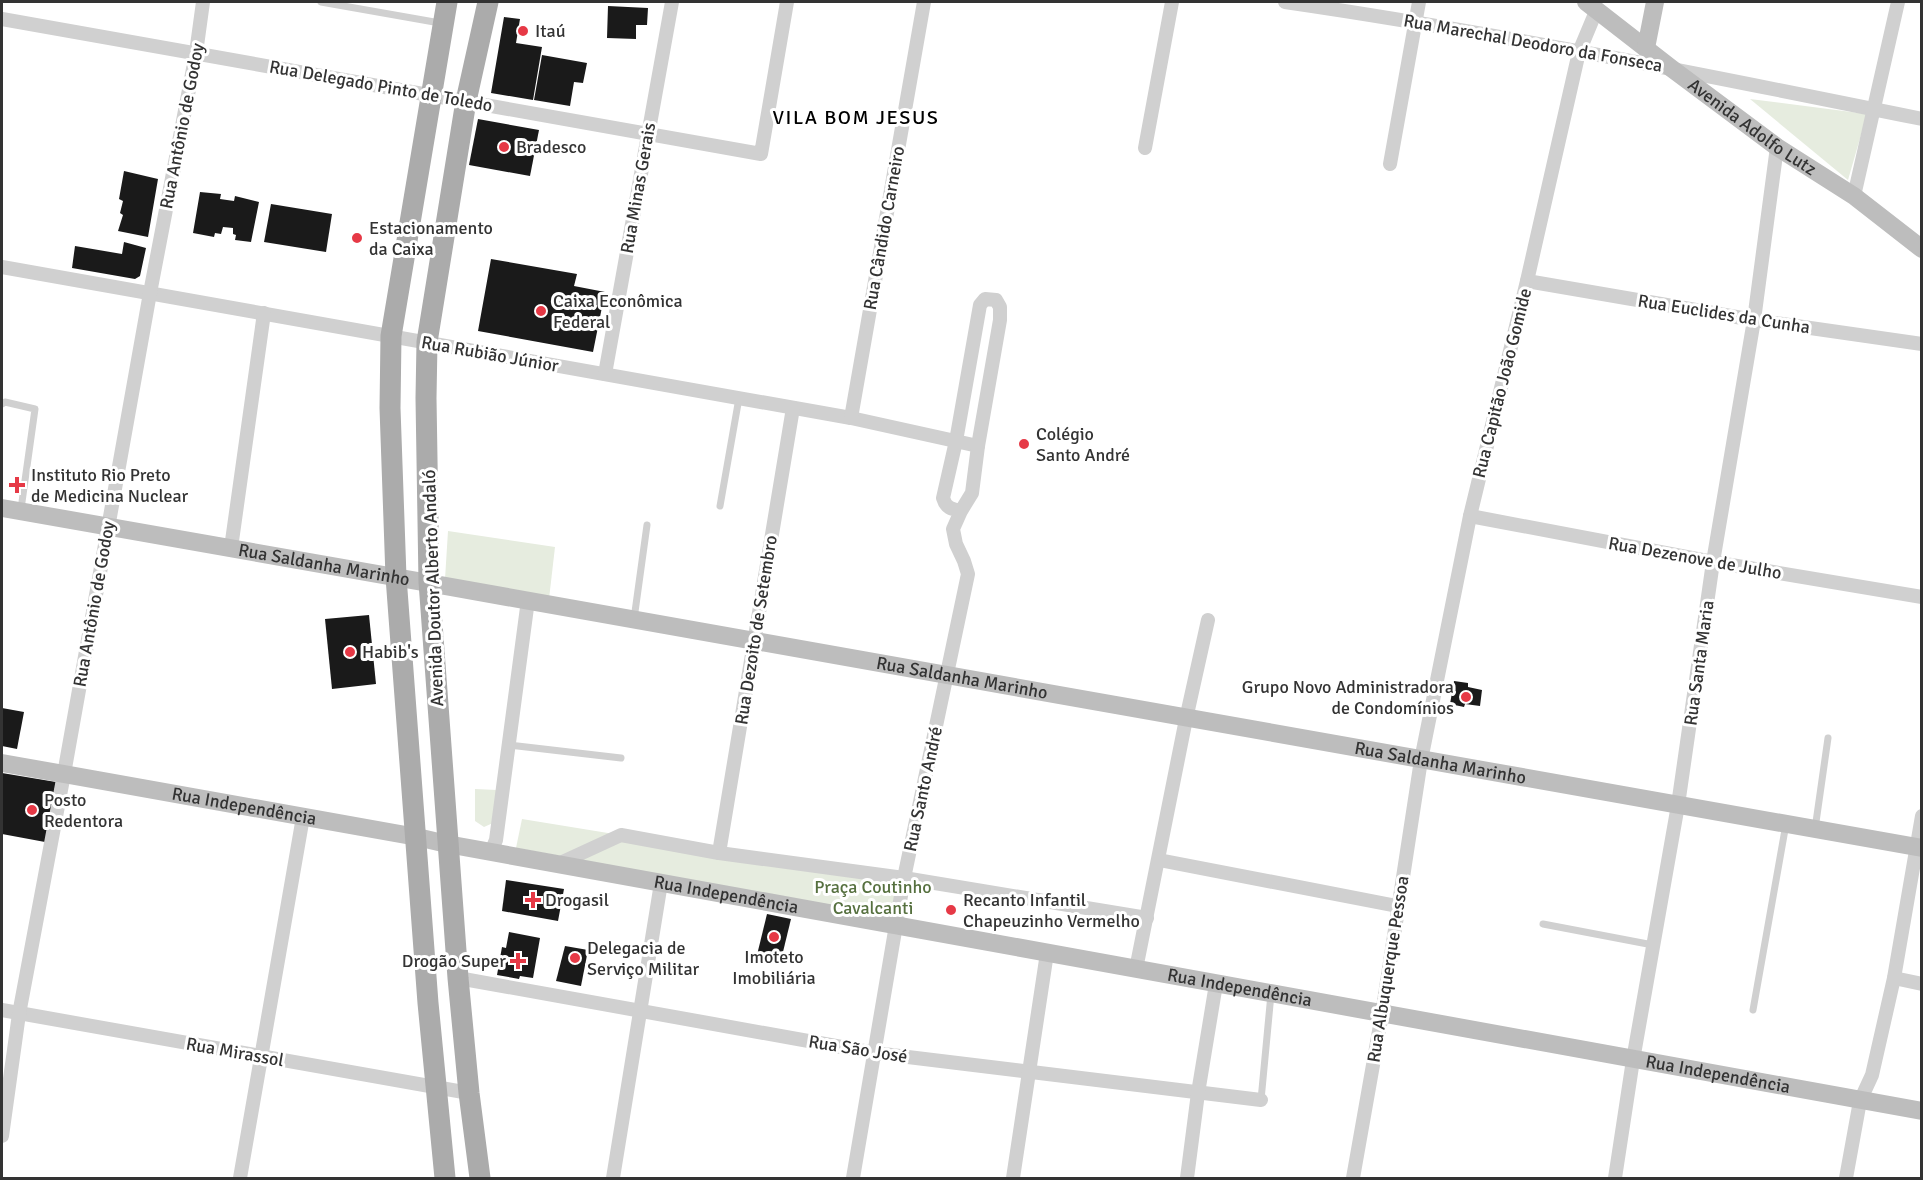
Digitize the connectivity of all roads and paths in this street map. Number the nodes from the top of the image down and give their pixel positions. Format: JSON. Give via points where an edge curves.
{"nodes":[{"id":1,"x":203,"y":2,"type":"edge"},
{"id":2,"x":321,"y":2,"type":"edge"},
{"id":3,"x":447,"y":2,"type":"edge"},
{"id":4,"x":488,"y":2,"type":"edge"},
{"id":5,"x":672,"y":2,"type":"edge"},
{"id":6,"x":787,"y":2,"type":"edge"},
{"id":7,"x":924,"y":2,"type":"edge"},
{"id":8,"x":1172,"y":2,"type":"edge"},
{"id":9,"x":1285,"y":2,"type":"edge"},
{"id":10,"x":1419,"y":2,"type":"edge"},
{"id":11,"x":1655,"y":2,"type":"edge"},
{"id":12,"x":1898,"y":2,"type":"edge"},
{"id":13,"x":1591,"y":5,"type":"edge"},
{"id":14,"x":2,"y":19,"type":"edge"},
{"id":15,"x":1415,"y":21,"type":"junction"},
{"id":16,"x":443,"y":23,"type":"junction"},
{"id":17,"x":1646,"y":48,"type":"junction"},
{"id":18,"x":1579,"y":52,"type":"junction"},
{"id":19,"x":196,"y":53,"type":"junction"},
{"id":20,"x":1671,"y":68,"type":"junction"},
{"id":21,"x":430,"y":94,"type":"junction"},
{"id":22,"x":466,"y":101,"type":"junction"},
{"id":23,"x":1874,"y":109,"type":"junction"},
{"id":24,"x":1922,"y":118,"type":"edge"},
{"id":25,"x":648,"y":134,"type":"junction"},
{"id":26,"x":1777,"y":147,"type":"junction"},
{"id":27,"x":1145,"y":148,"type":"dead end"},
{"id":28,"x":1390,"y":164,"type":"dead end"},
{"id":29,"x":1854,"y":196,"type":"junction"},
{"id":30,"x":1922,"y":249,"type":"edge"},
{"id":31,"x":2,"y":267,"type":"edge"},
{"id":32,"x":1527,"y":281,"type":"junction"},
{"id":33,"x":150,"y":293,"type":"junction"},
{"id":34,"x":264,"y":313,"type":"junction"},
{"id":35,"x":1754,"y":320,"type":"junction"},
{"id":36,"x":391,"y":336,"type":"junction"},
{"id":37,"x":427,"y":342,"type":"junction"},
{"id":38,"x":1922,"y":344,"type":"edge"},
{"id":39,"x":970,"y":363,"type":"junction"},
{"id":40,"x":992,"y":368,"type":"junction"},
{"id":41,"x":605,"y":374,"type":"junction"},
{"id":42,"x":739,"y":398,"type":"junction"},
{"id":43,"x":2,"y":404,"type":"edge"},
{"id":44,"x":793,"y":408,"type":"junction"},
{"id":45,"x":962,"y":409,"type":"junction"},
{"id":46,"x":984,"y":413,"type":"junction"},
{"id":47,"x":851,"y":418,"type":"junction"},
{"id":48,"x":956,"y":441,"type":"junction"},
{"id":49,"x":978,"y":446,"type":"junction"},
{"id":50,"x":720,"y":506,"type":"dead end"},
{"id":51,"x":2,"y":508,"type":"edge"},
{"id":52,"x":961,"y":511,"type":"junction"},
{"id":53,"x":21,"y":512,"type":"junction"},
{"id":54,"x":1470,"y":516,"type":"junction"},
{"id":55,"x":647,"y":525,"type":"dead end"},
{"id":56,"x":108,"y":527,"type":"junction"},
{"id":57,"x":231,"y":548,"type":"junction"},
{"id":58,"x":1713,"y":562,"type":"junction"},
{"id":59,"x":396,"y":577,"type":"junction"},
{"id":60,"x":429,"y":582,"type":"junction"},
{"id":61,"x":1922,"y":597,"type":"edge"},
{"id":62,"x":528,"y":600,"type":"junction"},
{"id":63,"x":634,"y":619,"type":"junction"},
{"id":64,"x":1208,"y":620,"type":"dead end"},
{"id":65,"x":754,"y":641,"type":"junction"},
{"id":66,"x":946,"y":676,"type":"junction"},
{"id":67,"x":1186,"y":719,"type":"junction"},
{"id":68,"x":1828,"y":738,"type":"dead end"},
{"id":69,"x":509,"y":745,"type":"junction"},
{"id":70,"x":621,"y":758,"type":"dead end"},
{"id":71,"x":1421,"y":760,"type":"junction"},
{"id":72,"x":2,"y":762,"type":"edge"},
{"id":73,"x":64,"y":774,"type":"junction"},
{"id":74,"x":1678,"y":805,"type":"junction"},
{"id":75,"x":1922,"y":816,"type":"edge"},
{"id":76,"x":303,"y":818,"type":"junction"},
{"id":77,"x":1786,"y":824,"type":"junction"},
{"id":78,"x":1815,"y":829,"type":"junction"},
{"id":79,"x":417,"y":837,"type":"junction"},
{"id":80,"x":447,"y":844,"type":"junction"},
{"id":81,"x":1919,"y":848,"type":"edge"},
{"id":82,"x":491,"y":852,"type":"junction"},
{"id":83,"x":719,"y":853,"type":"junction"},
{"id":84,"x":1159,"y":860,"type":"junction"},
{"id":85,"x":558,"y":864,"type":"junction"},
{"id":86,"x":904,"y":878,"type":"junction"},
{"id":87,"x":661,"y":883,"type":"junction"},
{"id":88,"x":1397,"y":906,"type":"junction"},
{"id":89,"x":1147,"y":918,"type":"junction"},
{"id":90,"x":1544,"y":924,"type":"dead end"},
{"id":91,"x":896,"y":926,"type":"junction"},
{"id":92,"x":1653,"y":945,"type":"junction"},
{"id":93,"x":1047,"y":953,"type":"junction"},
{"id":94,"x":1136,"y":969,"type":"junction"},
{"id":95,"x":459,"y":978,"type":"junction"},
{"id":96,"x":1894,"y":978,"type":"junction"},
{"id":97,"x":1216,"y":984,"type":"junction"},
{"id":98,"x":1922,"y":984,"type":"edge"},
{"id":99,"x":1271,"y":994,"type":"junction"},
{"id":100,"x":1753,"y":1010,"type":"dead end"},
{"id":101,"x":2,"y":1011,"type":"edge"},
{"id":102,"x":640,"y":1011,"type":"junction"},
{"id":103,"x":19,"y":1014,"type":"junction"},
{"id":104,"x":1382,"y":1014,"type":"junction"},
{"id":105,"x":875,"y":1053,"type":"junction"},
{"id":106,"x":261,"y":1057,"type":"junction"},
{"id":107,"x":1633,"y":1060,"type":"junction"},
{"id":108,"x":1029,"y":1072,"type":"junction"},
{"id":109,"x":436,"y":1088,"type":"junction"},
{"id":110,"x":1198,"y":1093,"type":"junction"},
{"id":111,"x":469,"y":1094,"type":"junction"},
{"id":112,"x":1261,"y":1100,"type":"joint"},
{"id":113,"x":1860,"y":1101,"type":"junction"},
{"id":114,"x":1922,"y":1111,"type":"edge"},
{"id":115,"x":2,"y":1136,"type":"edge"},
{"id":116,"x":240,"y":1179,"type":"edge"},
{"id":117,"x":445,"y":1179,"type":"edge"},
{"id":118,"x":480,"y":1179,"type":"edge"},
{"id":119,"x":613,"y":1179,"type":"edge"},
{"id":120,"x":852,"y":1179,"type":"edge"},
{"id":121,"x":1013,"y":1179,"type":"edge"},
{"id":122,"x":1187,"y":1179,"type":"edge"},
{"id":123,"x":1353,"y":1179,"type":"edge"},
{"id":124,"x":1615,"y":1179,"type":"edge"},
{"id":125,"x":1846,"y":1179,"type":"edge"}],
"edges":[{"from":1,"to":19,"type":"street","name":"Rua Antônio de Godoy"},
{"from":2,"to":16,"type":"lane"},
{"from":3,"to":16,"type":"main road","name":"Avenida Doutor Alberto Andaló"},
{"from":4,"to":22,"type":"main road","name":"Avenida Doutor Alberto Andaló"},
{"from":5,"to":25,"type":"street","name":"Rua Minas Gerais"},
{"from":6,"to":25,"type":"street","name":"Rua Delegado Pinto de Toledo","via":[[761,154]]},
{"from":7,"to":47,"type":"street","name":"Rua Cândido Carneiro"},
{"from":8,"to":27,"type":"street"},
{"from":9,"to":15,"type":"street","name":"Rua Marechal Deodoro da Fonseca"},
{"from":10,"to":15,"type":"street"},
{"from":11,"to":17,"type":"street"},
{"from":12,"to":23,"type":"street"},
{"from":13,"to":17,"type":"street","name":"Avenida Adolfo Lutz"},
{"from":13,"to":18,"type":"street","name":"Rua Capitão João Gomide"},
{"from":14,"to":19,"type":"street","name":"Rua Delegado Pinto de Toledo"},
{"from":15,"to":18,"type":"street","name":"Rua Marechal Deodoro da Fonseca"},
{"from":15,"to":28,"type":"street"},
{"from":16,"to":21,"type":"main road","name":"Avenida Doutor Alberto Andaló"},
{"from":17,"to":20,"type":"street","name":"Avenida Adolfo Lutz"},
{"from":18,"to":20,"type":"street","name":"Rua Marechal Deodoro da Fonseca"},
{"from":18,"to":32,"type":"street","name":"Rua Capitão João Gomide"},
{"from":19,"to":21,"type":"street","name":"Rua Delegado Pinto de Toledo"},
{"from":19,"to":33,"type":"street","name":"Rua Antônio de Godoy"},
{"from":20,"to":23,"type":"street","name":"Rua Marechal Deodoro da Fonseca"},
{"from":20,"to":26,"type":"street","name":"Avenida Adolfo Lutz"},
{"from":21,"to":22,"type":"street","name":"Rua Delegado Pinto de Toledo"},
{"from":21,"to":36,"type":"main road","name":"Avenida Doutor Alberto Andaló"},
{"from":22,"to":25,"type":"street","name":"Rua Delegado Pinto de Toledo"},
{"from":22,"to":37,"type":"main road","name":"Avenida Doutor Alberto Andaló"},
{"from":23,"to":24,"type":"street","name":"Rua Marechal Deodoro da Fonseca"},
{"from":23,"to":29,"type":"street"},
{"from":25,"to":41,"type":"street","name":"Rua Minas Gerais"},
{"from":26,"to":29,"type":"street","name":"Avenida Adolfo Lutz"},
{"from":26,"to":35,"type":"street","name":"Rua Santa Maria"},
{"from":29,"to":30,"type":"street","name":"Avenida Adolfo Lutz"},
{"from":31,"to":33,"type":"street","name":"Rua Rubião Júnior"},
{"from":32,"to":35,"type":"street","name":"Rua Euclides da Cunha"},
{"from":32,"to":54,"type":"street","name":"Rua Capitão João Gomide"},
{"from":33,"to":34,"type":"street","name":"Rua Rubião Júnior"},
{"from":33,"to":56,"type":"street","name":"Rua Antônio de Godoy"},
{"from":34,"to":36,"type":"street","name":"Rua Rubião Júnior"},
{"from":34,"to":57,"type":"street"},
{"from":35,"to":38,"type":"street","name":"Rua Euclides da Cunha"},
{"from":35,"to":58,"type":"street","name":"Rua Santa Maria"},
{"from":36,"to":37,"type":"street","name":"Rua Rubião Júnior"},
{"from":36,"to":59,"type":"main road","name":"Avenida Doutor Alberto Andaló"},
{"from":37,"to":41,"type":"street","name":"Rua Rubião Júnior"},
{"from":37,"to":60,"type":"main road","name":"Avenida Doutor Alberto Andaló"},
{"from":39,"to":40,"type":"street"},
{"from":39,"to":40,"type":"street","name":"Rua Santo André","via":[[980,304],[985,299],[996,300],[1000,320]]},
{"from":39,"to":45,"type":"street","name":"Rua Santo André"},
{"from":40,"to":46,"type":"street","name":"Rua Santo André"},
{"from":41,"to":42,"type":"street","name":"Rua Rubião Júnior"},
{"from":42,"to":44,"type":"street","name":"Rua Rubião Júnior"},
{"from":42,"to":50,"type":"lane"},
{"from":43,"to":53,"type":"lane","via":[[35,409]]},
{"from":44,"to":47,"type":"street","name":"Rua Rubião Júnior"},
{"from":44,"to":65,"type":"street","name":"Rua Dezoito de Setembro"},
{"from":45,"to":46,"type":"street"},
{"from":45,"to":48,"type":"street","name":"Rua Santo André"},
{"from":46,"to":49,"type":"street","name":"Rua Santo André"},
{"from":47,"to":48,"type":"street","name":"Rua Rubião Júnior"},
{"from":48,"to":49,"type":"street","name":"Rua Rubião Júnior"},
{"from":48,"to":52,"type":"street","name":"Rua Santo André","via":[[943,498],[950,509]]},
{"from":49,"to":52,"type":"street","name":"Rua Santo André","via":[[972,493]]},
{"from":51,"to":53,"type":"street","name":"Rua Saldanha Marinho"},
{"from":52,"to":66,"type":"street","name":"Rua Santo André","via":[[953,529],[968,574]]},
{"from":53,"to":56,"type":"street","name":"Rua Saldanha Marinho"},
{"from":54,"to":58,"type":"street","name":"Rua Dezenove de Julho"},
{"from":54,"to":71,"type":"street","name":"Rua Capitão João Gomide"},
{"from":55,"to":63,"type":"lane"},
{"from":56,"to":57,"type":"street","name":"Rua Saldanha Marinho"},
{"from":56,"to":73,"type":"street","name":"Rua Antônio de Godoy"},
{"from":57,"to":59,"type":"street","name":"Rua Saldanha Marinho"},
{"from":58,"to":61,"type":"street","name":"Rua Dezenove de Julho"},
{"from":58,"to":74,"type":"street","name":"Rua Santa Maria"},
{"from":59,"to":60,"type":"street","name":"Rua Saldanha Marinho"},
{"from":59,"to":79,"type":"main road","name":"Avenida Doutor Alberto Andaló"},
{"from":60,"to":62,"type":"street","name":"Rua Saldanha Marinho"},
{"from":60,"to":80,"type":"main road","name":"Avenida Doutor Alberto Andaló"},
{"from":62,"to":63,"type":"street","name":"Rua Saldanha Marinho"},
{"from":62,"to":69,"type":"street"},
{"from":63,"to":65,"type":"street","name":"Rua Saldanha Marinho"},
{"from":64,"to":67,"type":"street"},
{"from":65,"to":66,"type":"street","name":"Rua Saldanha Marinho"},
{"from":65,"to":83,"type":"street","name":"Rua Dezoito de Setembro"},
{"from":66,"to":67,"type":"street","name":"Rua Saldanha Marinho"},
{"from":66,"to":86,"type":"street","name":"Rua Santo André"},
{"from":67,"to":71,"type":"street","name":"Rua Saldanha Marinho"},
{"from":67,"to":84,"type":"street"},
{"from":68,"to":78,"type":"lane"},
{"from":69,"to":70,"type":"lane"},
{"from":69,"to":82,"type":"street"},
{"from":71,"to":74,"type":"street","name":"Rua Saldanha Marinho"},
{"from":71,"to":88,"type":"street","name":"Rua Albuquerque Pessoa"},
{"from":72,"to":73,"type":"street","name":"Rua Independência"},
{"from":73,"to":76,"type":"street","name":"Rua Independência"},
{"from":73,"to":103,"type":"street","name":"Rua Antônio de Godoy"},
{"from":74,"to":77,"type":"street","name":"Rua Saldanha Marinho"},
{"from":74,"to":92,"type":"street","name":"Rua Santa Maria"},
{"from":75,"to":81,"type":"street"},
{"from":76,"to":79,"type":"street","name":"Rua Independência"},
{"from":76,"to":106,"type":"street"},
{"from":77,"to":78,"type":"street","name":"Rua Saldanha Marinho"},
{"from":77,"to":100,"type":"lane"},
{"from":78,"to":81,"type":"street","name":"Rua Saldanha Marinho"},
{"from":79,"to":80,"type":"street","name":"Rua Independência"},
{"from":79,"to":109,"type":"main road","name":"Avenida Doutor Alberto Andaló"},
{"from":80,"to":82,"type":"street","name":"Rua Independência"},
{"from":80,"to":95,"type":"main road","name":"Avenida Doutor Alberto Andaló"},
{"from":81,"to":96,"type":"street"},
{"from":82,"to":85,"type":"street","name":"Rua Independência"},
{"from":83,"to":85,"type":"street","via":[[621,836]]},
{"from":83,"to":86,"type":"street"},
{"from":84,"to":88,"type":"street"},
{"from":84,"to":89,"type":"street"},
{"from":85,"to":87,"type":"street","name":"Rua Independência"},
{"from":86,"to":89,"type":"street"},
{"from":86,"to":91,"type":"street","name":"Rua Santo André"},
{"from":87,"to":91,"type":"street","name":"Rua Independência"},
{"from":87,"to":102,"type":"street"},
{"from":88,"to":104,"type":"street","name":"Rua Albuquerque Pessoa"},
{"from":89,"to":94,"type":"street"},
{"from":90,"to":92,"type":"lane"},
{"from":91,"to":93,"type":"street","name":"Rua Independência"},
{"from":91,"to":105,"type":"street","name":"Rua Santo André"},
{"from":92,"to":107,"type":"street","name":"Rua Santa Maria"},
{"from":93,"to":94,"type":"street","name":"Rua Independência"},
{"from":93,"to":108,"type":"street"},
{"from":94,"to":97,"type":"street","name":"Rua Independência"},
{"from":95,"to":102,"type":"street","name":"Rua São José"},
{"from":95,"to":111,"type":"main road","name":"Avenida Doutor Alberto Andaló"},
{"from":96,"to":98,"type":"street"},
{"from":96,"to":113,"type":"street","via":[[1872,1075]]},
{"from":97,"to":99,"type":"street","name":"Rua Independência"},
{"from":97,"to":110,"type":"street"},
{"from":99,"to":104,"type":"street","name":"Rua Independência"},
{"from":99,"to":112,"type":"lane"},
{"from":101,"to":103,"type":"street","name":"Rua Mirassol"},
{"from":102,"to":105,"type":"street","name":"Rua São José"},
{"from":102,"to":119,"type":"street"},
{"from":103,"to":106,"type":"street","name":"Rua Mirassol"},
{"from":103,"to":115,"type":"street","name":"Rua Antônio de Godoy"},
{"from":104,"to":107,"type":"street","name":"Rua Independência"},
{"from":104,"to":123,"type":"street","name":"Rua Albuquerque Pessoa"},
{"from":105,"to":108,"type":"street","name":"Rua São José"},
{"from":105,"to":120,"type":"street","name":"Rua Santo André"},
{"from":106,"to":109,"type":"street","name":"Rua Mirassol"},
{"from":106,"to":116,"type":"street"},
{"from":107,"to":113,"type":"street","name":"Rua Independência"},
{"from":107,"to":124,"type":"street","name":"Rua Santa Maria"},
{"from":108,"to":110,"type":"street","name":"Rua São José"},
{"from":108,"to":121,"type":"street"},
{"from":109,"to":111,"type":"street","name":"Rua Mirassol"},
{"from":109,"to":117,"type":"main road","name":"Avenida Doutor Alberto Andaló"},
{"from":110,"to":112,"type":"street","name":"Rua São José"},
{"from":110,"to":122,"type":"street"},
{"from":111,"to":118,"type":"main road","name":"Avenida Doutor Alberto Andaló"},
{"from":113,"to":114,"type":"street","name":"Rua Independência"},
{"from":113,"to":125,"type":"street"}]}
